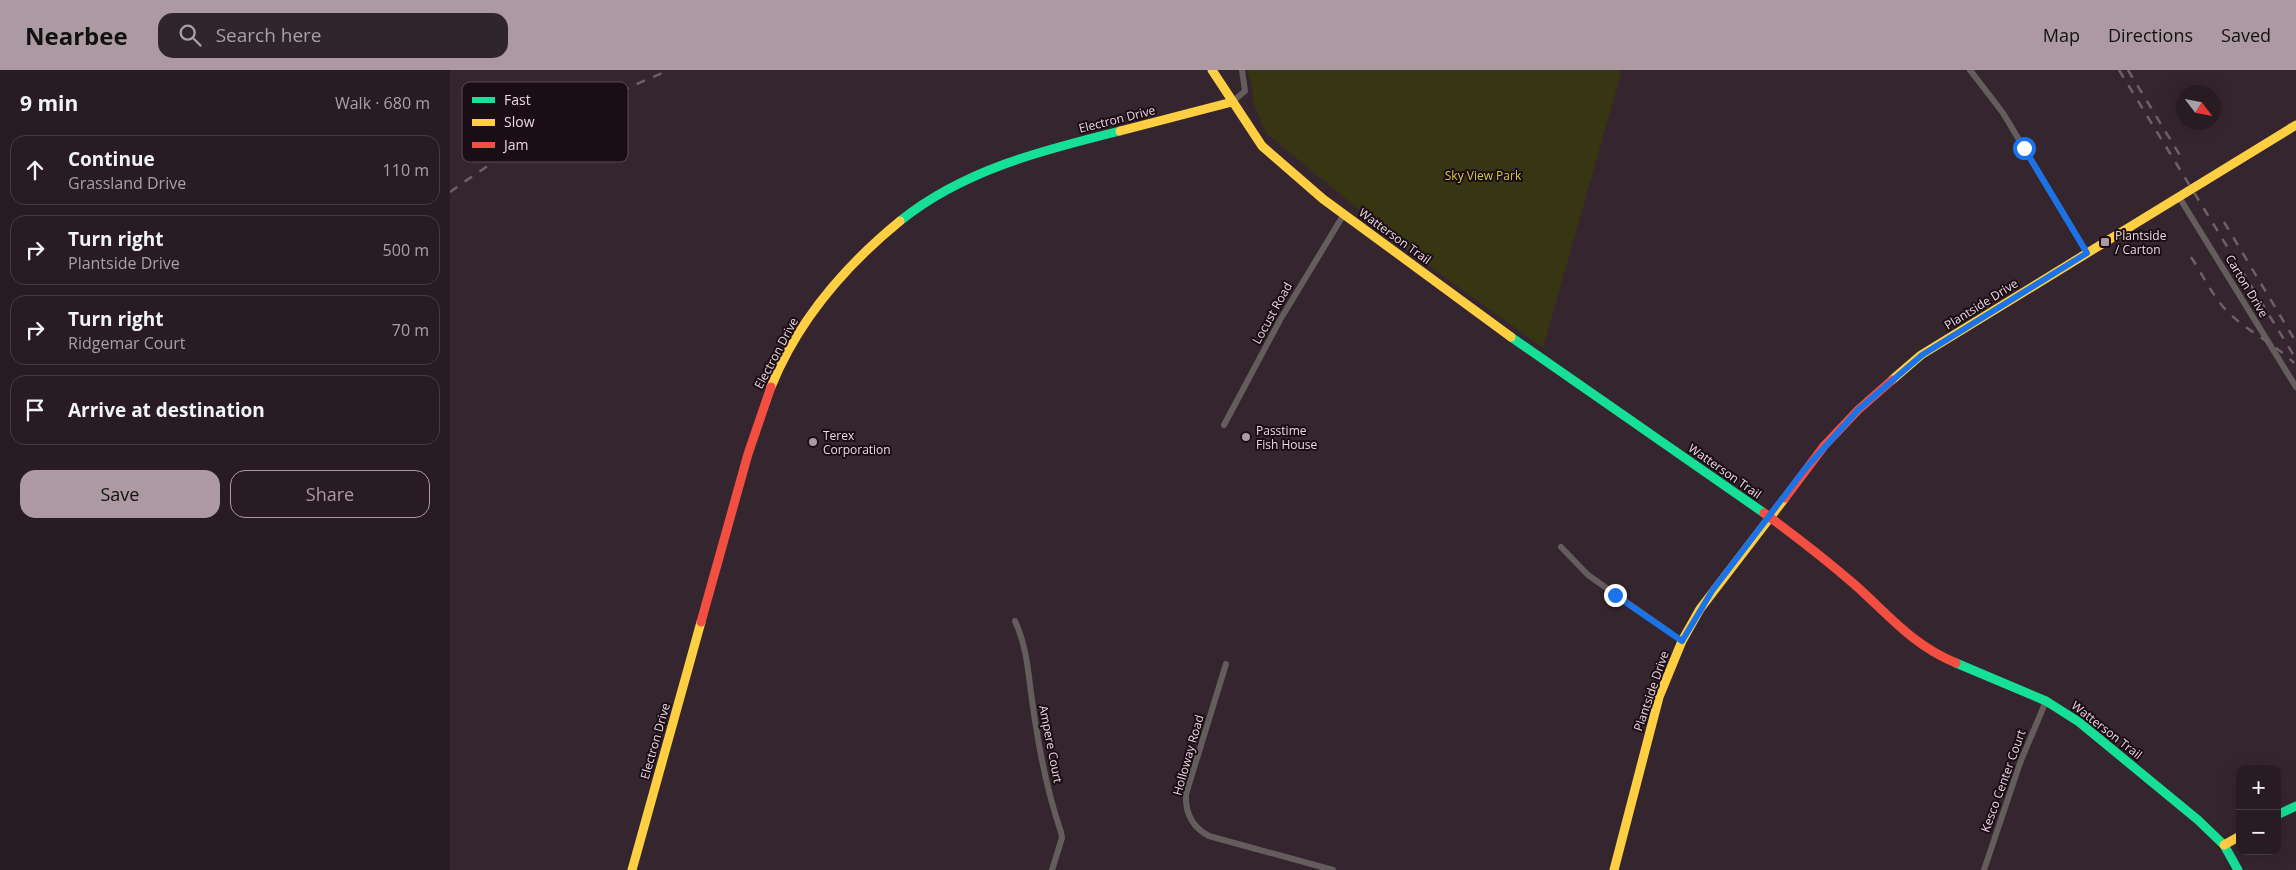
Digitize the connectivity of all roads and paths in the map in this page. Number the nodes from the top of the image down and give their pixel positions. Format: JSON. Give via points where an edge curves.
{"nodes":[{"id":1,"x":1212,"y":70,"type":"edge"},
{"id":2,"x":1242,"y":70,"type":"edge"},
{"id":3,"x":1970,"y":70,"type":"edge"},
{"id":4,"x":1232,"y":102,"type":"junction"},
{"id":5,"x":2296,"y":125,"type":"edge"},
{"id":6,"x":2179,"y":196,"type":"junction"},
{"id":7,"x":1344,"y":214,"type":"junction"},
{"id":8,"x":2087,"y":253,"type":"junction"},
{"id":9,"x":2296,"y":387,"type":"edge"},
{"id":10,"x":1224,"y":425,"type":"dead end"},
{"id":11,"x":1769,"y":517,"type":"junction"},
{"id":12,"x":1561,"y":547,"type":"dead end"},
{"id":13,"x":1016,"y":621,"type":"dead end"},
{"id":14,"x":1682,"y":641,"type":"junction"},
{"id":15,"x":1226,"y":664,"type":"dead end"},
{"id":16,"x":2046,"y":701,"type":"junction"},
{"id":17,"x":2296,"y":806,"type":"edge"},
{"id":18,"x":2281,"y":814,"type":"edge"},
{"id":19,"x":2236,"y":838,"type":"edge"},
{"id":20,"x":2224,"y":845,"type":"junction"},
{"id":21,"x":632,"y":870,"type":"edge"},
{"id":22,"x":1052,"y":870,"type":"edge"},
{"id":23,"x":1333,"y":870,"type":"edge"},
{"id":24,"x":1614,"y":870,"type":"edge"},
{"id":25,"x":1984,"y":870,"type":"edge"},
{"id":26,"x":2238,"y":870,"type":"edge"}],
"edges":[{"from":1,"to":4,"type":"street","name":"Watterson Trail"},
{"from":2,"to":4,"type":"street","via":[[1245,91]]},
{"from":3,"to":8,"type":"street","via":[[2003,113]]},
{"from":4,"to":7,"type":"street","name":"Watterson Trail","via":[[1262,146]]},
{"from":4,"to":21,"type":"street","name":"Electron Drive","via":[[1021,157],[954,185],[872,245],[814,310],[774,381],[756,428]]},
{"from":5,"to":6,"type":"street","name":"Plantside Drive"},
{"from":6,"to":8,"type":"street","name":"Plantside Drive"},
{"from":6,"to":9,"type":"street","name":"Carton Drive"},
{"from":7,"to":10,"type":"street","name":"Locust Road","via":[[1280,320]]},
{"from":7,"to":11,"type":"street","name":"Watterson Trail","via":[[1514,340]]},
{"from":8,"to":11,"type":"street","name":"Plantside Drive","via":[[1940,344],[1901,372],[1841,427]]},
{"from":11,"to":14,"type":"street","name":"Plantside Drive","via":[[1712,591]]},
{"from":11,"to":16,"type":"street","name":"Watterson Trail","via":[[1854,584],[1924,647]]},
{"from":12,"to":14,"type":"street","via":[[1588,575]]},
{"from":13,"to":22,"type":"street","name":"Ampere Court","via":[[1026,652],[1047,785],[1062,838]]},
{"from":14,"to":24,"type":"street","name":"Plantside Drive","via":[[1653,717]]},
{"from":15,"to":23,"type":"street","name":"Holloway Road","via":[[1186,794],[1191,820],[1209,836]]},
{"from":16,"to":20,"type":"street","name":"Watterson Trail","via":[[2079,722],[2181,805]]},
{"from":16,"to":25,"type":"street","name":"Kesco Center Court","via":[[2020,763]]},
{"from":17,"to":18,"type":"street"},
{"from":19,"to":20,"type":"street"},
{"from":20,"to":26,"type":"street","name":"Watterson Trail"}]}
